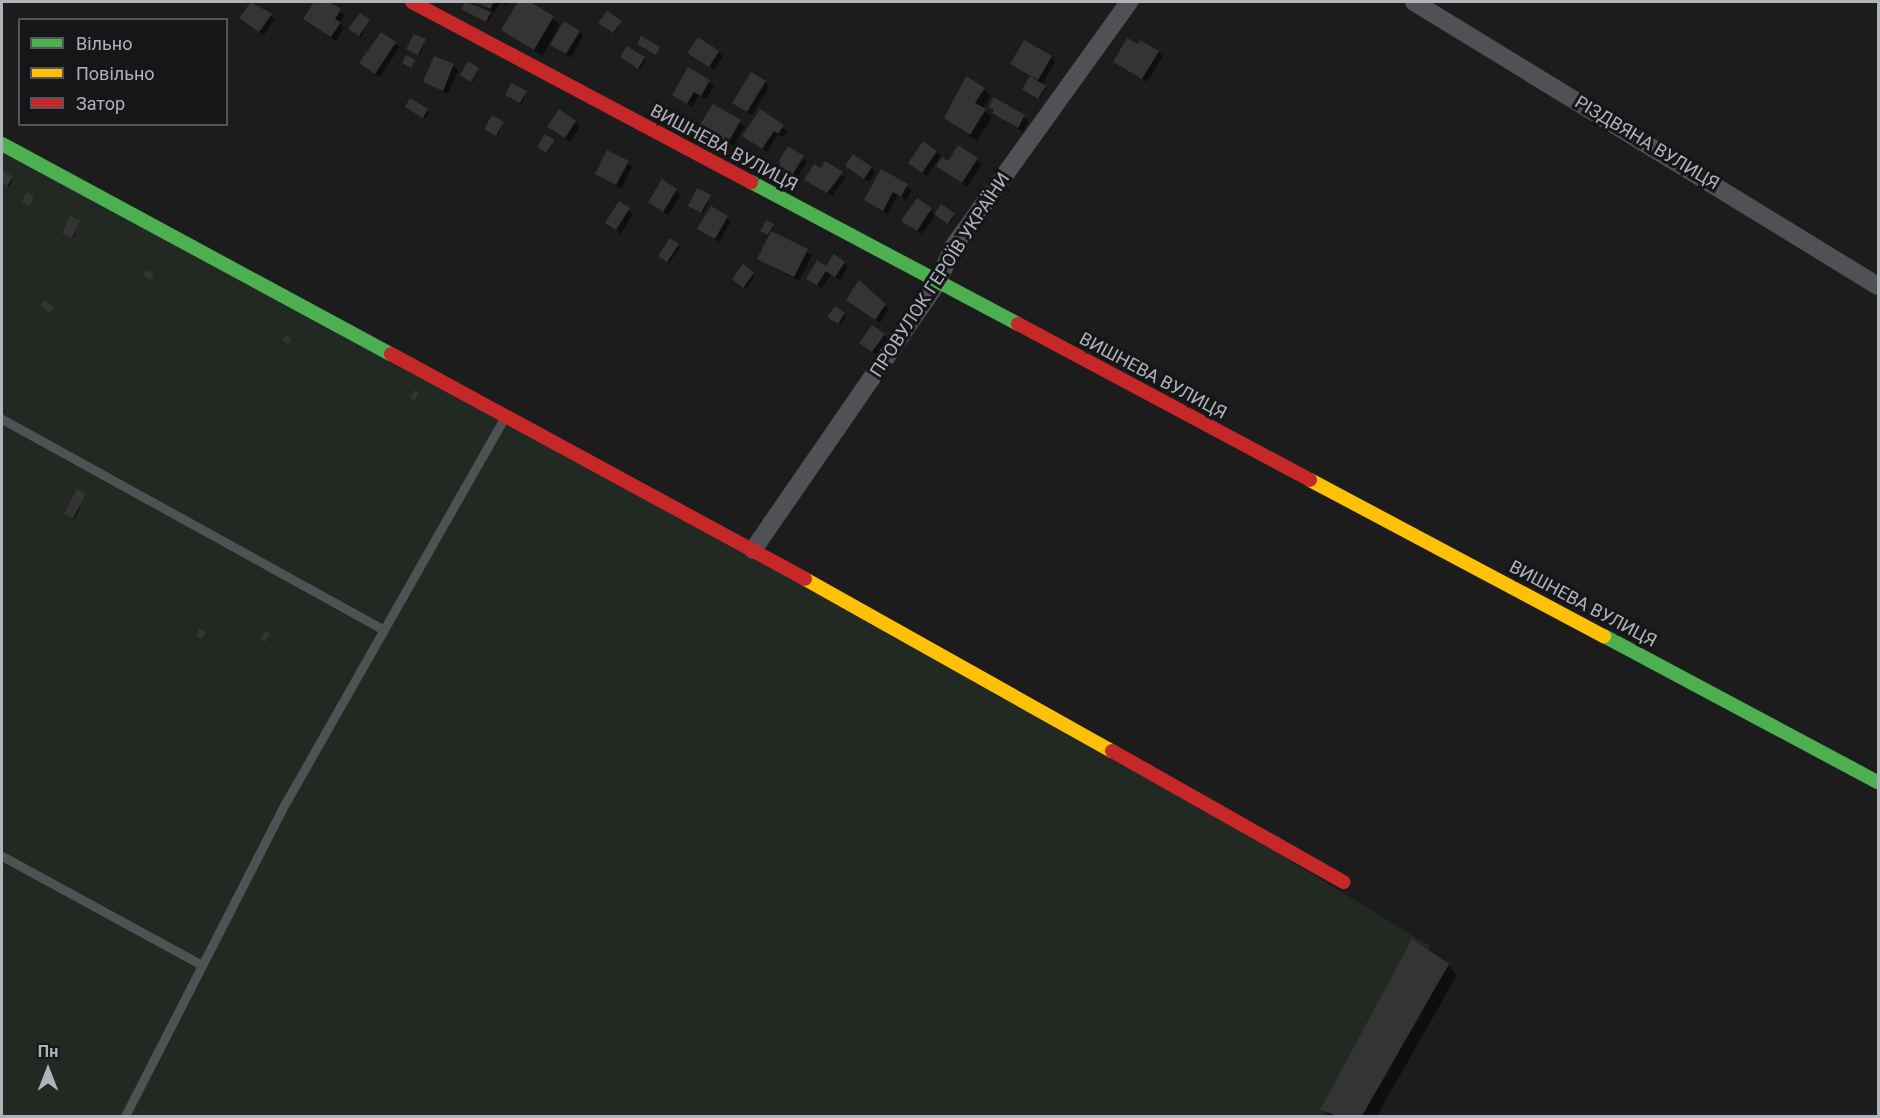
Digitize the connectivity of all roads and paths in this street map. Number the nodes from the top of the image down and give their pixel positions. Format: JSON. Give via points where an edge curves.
{"nodes":[{"id":1,"x":412,"y":2,"type":"edge"},
{"id":2,"x":1129,"y":2,"type":"edge"},
{"id":3,"x":1414,"y":2,"type":"edge"},
{"id":4,"x":2,"y":144,"type":"edge"},
{"id":5,"x":938,"y":282,"type":"junction"},
{"id":6,"x":1878,"y":286,"type":"edge"},
{"id":7,"x":505,"y":416,"type":"junction"},
{"id":8,"x":2,"y":419,"type":"edge"},
{"id":9,"x":753,"y":550,"type":"junction"},
{"id":10,"x":384,"y":630,"type":"junction"},
{"id":11,"x":1878,"y":782,"type":"edge"},
{"id":12,"x":2,"y":856,"type":"edge"},
{"id":13,"x":1344,"y":882,"type":"dead end"},
{"id":14,"x":200,"y":964,"type":"junction"},
{"id":15,"x":125,"y":1116,"type":"edge"}],
"edges":[{"from":1,"to":5,"type":"street","name":"ВИШНЕВА ВУЛИЦЯ"},
{"from":2,"to":5,"type":"street","name":"ПРОВУЛОК ГЕРОЇВ УКРАЇНИ","via":[[953,247]]},
{"from":3,"to":6,"type":"street","name":"РІЗДВЯНА ВУЛИЦЯ"},
{"from":4,"to":7,"type":"street"},
{"from":5,"to":9,"type":"street","name":"ПРОВУЛОК ГЕРОЇВ УКРАЇНИ"},
{"from":5,"to":11,"type":"street","name":"ВИШНЕВА ВУЛИЦЯ"},
{"from":7,"to":9,"type":"street"},
{"from":7,"to":10,"type":"lane"},
{"from":8,"to":10,"type":"lane"},
{"from":9,"to":13,"type":"street"},
{"from":10,"to":14,"type":"lane"},
{"from":12,"to":14,"type":"lane"},
{"from":14,"to":15,"type":"lane"}]}
